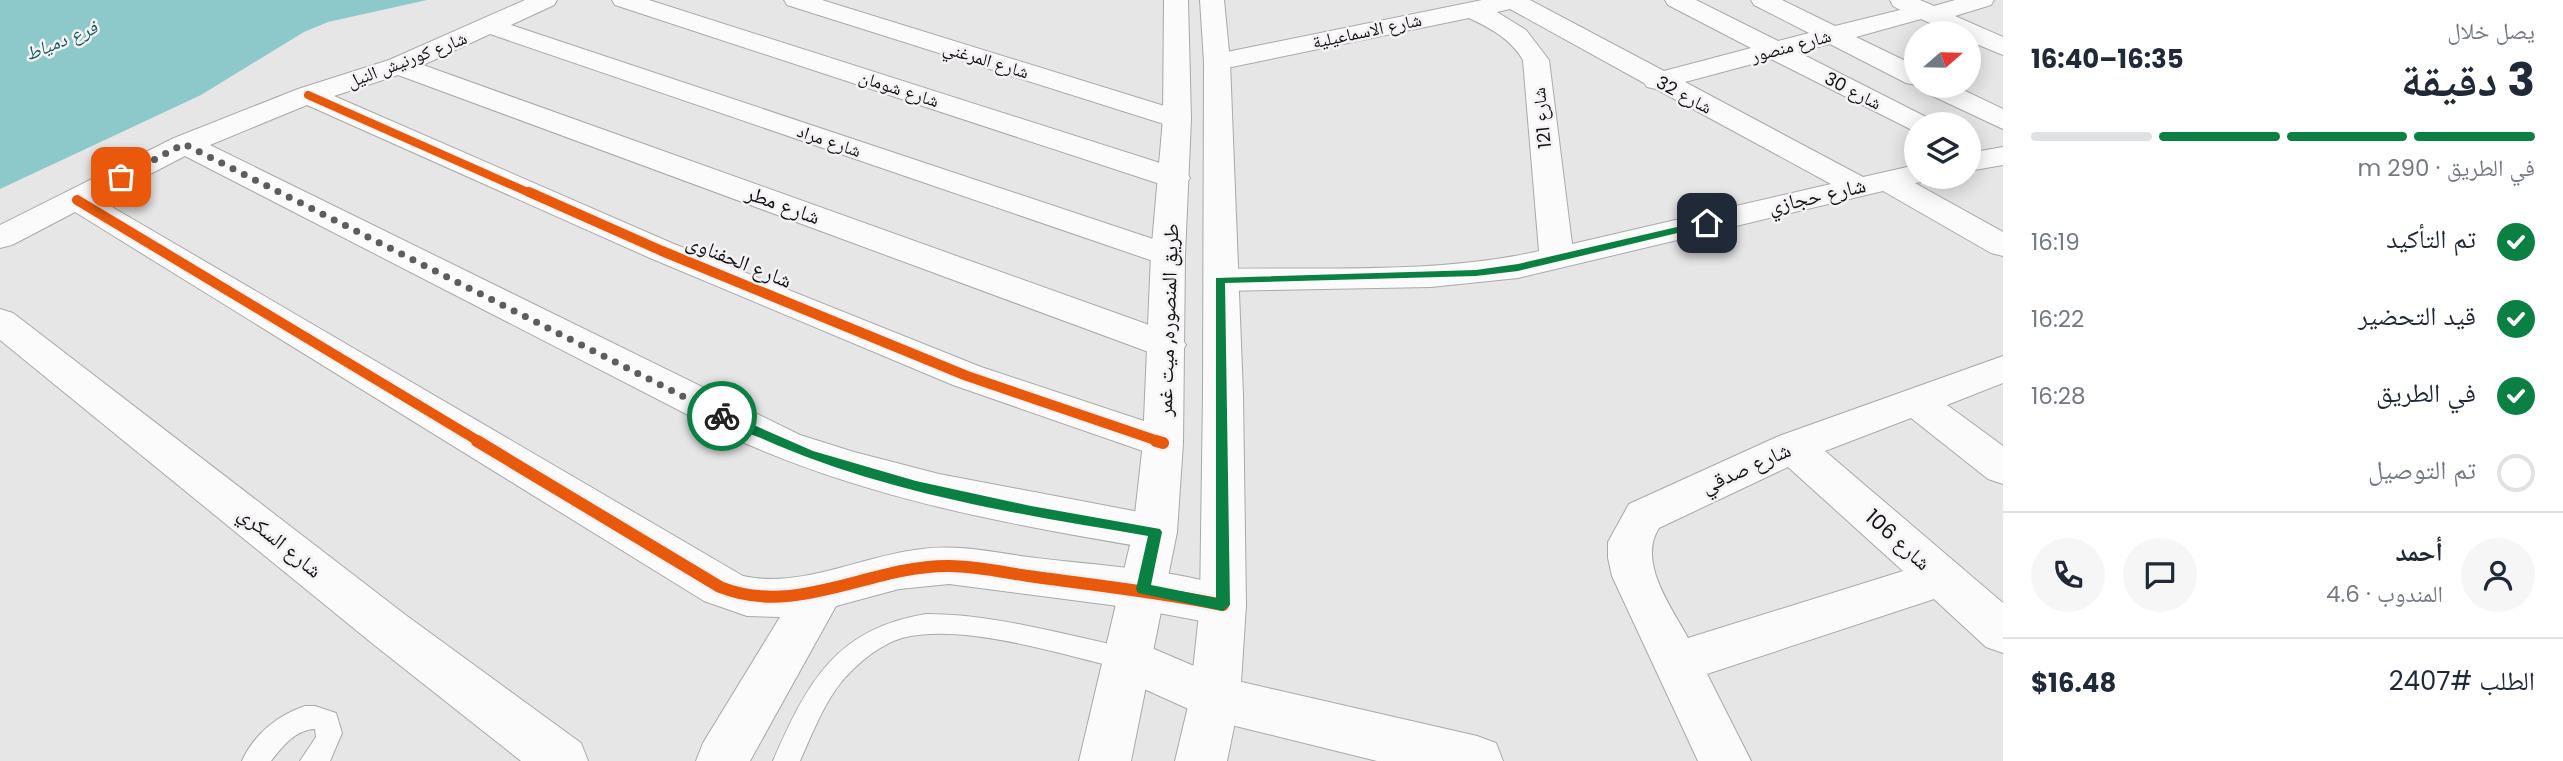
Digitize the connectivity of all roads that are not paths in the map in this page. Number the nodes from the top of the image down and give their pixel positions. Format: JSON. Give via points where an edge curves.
{"nodes":[{"id":1,"x":545,"y":0,"type":"edge"},
{"id":2,"x":624,"y":0,"type":"edge"},
{"id":3,"x":796,"y":0,"type":"edge"},
{"id":4,"x":1176,"y":0,"type":"edge"},
{"id":5,"x":1212,"y":0,"type":"edge"},
{"id":6,"x":1677,"y":0,"type":"edge"},
{"id":7,"x":1763,"y":0,"type":"edge"},
{"id":8,"x":1982,"y":0,"type":"edge"},
{"id":9,"x":1515,"y":1,"type":"edge"},
{"id":10,"x":1426,"y":9,"type":"edge"},
{"id":11,"x":1472,"y":9,"type":"junction"},
{"id":12,"x":1919,"y":9,"type":"edge"},
{"id":13,"x":491,"y":26,"type":"junction"},
{"id":14,"x":1832,"y":35,"type":"junction"},
{"id":15,"x":2003,"y":47,"type":"edge"},
{"id":16,"x":1774,"y":50,"type":"junction"},
{"id":17,"x":1217,"y":62,"type":"junction"},
{"id":18,"x":399,"y":66,"type":"junction"},
{"id":19,"x":1904,"y":71,"type":"edge"},
{"id":20,"x":1657,"y":81,"type":"junction"},
{"id":21,"x":308,"y":95,"type":"junction"},
{"id":22,"x":1958,"y":98,"type":"edge"},
{"id":23,"x":1904,"y":117,"type":"edge"},
{"id":24,"x":1177,"y":119,"type":"junction"},
{"id":25,"x":2003,"y":120,"type":"edge"},
{"id":26,"x":184,"y":144,"type":"junction"},
{"id":27,"x":1174,"y":178,"type":"junction"},
{"id":28,"x":1886,"y":180,"type":"edge"},
{"id":29,"x":77,"y":200,"type":"junction"},
{"id":30,"x":0,"y":238,"type":"edge"},
{"id":31,"x":2003,"y":246,"type":"edge"},
{"id":32,"x":1168,"y":255,"type":"junction"},
{"id":33,"x":1557,"y":259,"type":"junction"},
{"id":34,"x":1220,"y":280,"type":"junction"},
{"id":35,"x":0,"y":321,"type":"edge"},
{"id":36,"x":1167,"y":345,"type":"junction"},
{"id":37,"x":1997,"y":379,"type":"edge"},
{"id":38,"x":1916,"y":402,"type":"junction"},
{"id":39,"x":1163,"y":443,"type":"junction"},
{"id":40,"x":1793,"y":447,"type":"junction"},
{"id":41,"x":2003,"y":468,"type":"edge"},
{"id":42,"x":1155,"y":532,"type":"junction"},
{"id":43,"x":1942,"y":578,"type":"junction"},
{"id":44,"x":1143,"y":589,"type":"junction"},
{"id":45,"x":820,"y":592,"type":"junction"},
{"id":46,"x":1223,"y":605,"type":"junction"},
{"id":47,"x":2003,"y":632,"type":"edge"},
{"id":48,"x":1128,"y":659,"type":"junction"},
{"id":49,"x":1677,"y":663,"type":"junction"},
{"id":50,"x":1215,"y":698,"type":"junction"},
{"id":51,"x":255,"y":761,"type":"edge"},
{"id":52,"x":313,"y":761,"type":"edge"},
{"id":53,"x":562,"y":761,"type":"edge"},
{"id":54,"x":722,"y":761,"type":"edge"},
{"id":55,"x":786,"y":761,"type":"edge"},
{"id":56,"x":1105,"y":761,"type":"edge"},
{"id":57,"x":1201,"y":761,"type":"edge"},
{"id":58,"x":1477,"y":761,"type":"edge"},
{"id":59,"x":1725,"y":761,"type":"edge"}],
"edges":[{"from":1,"to":13,"type":"street","name":"شارع كورنيش النيل"},
{"from":2,"to":27,"type":"street","name":"شارع شومان"},
{"from":3,"to":24,"type":"street","name":"شارع المرغني"},
{"from":4,"to":24,"type":"street","name":"طريق المنصوره, ميت غمر"},
{"from":5,"to":17,"type":"street"},
{"from":6,"to":16,"type":"street","name":"شارع 30"},
{"from":7,"to":14,"type":"street"},
{"from":8,"to":12,"type":"street","name":"شارع منصور"},
{"from":9,"to":11,"type":"street","name":"شارع الاسماعيلية"},
{"from":9,"to":20,"type":"street","name":"شارع 32"},
{"from":10,"to":11,"type":"street","name":"شارع الاسماعيلية"},
{"from":10,"to":17,"type":"street","name":"شارع الاسماعيلية"},
{"from":11,"to":33,"type":"street","name":"شارع 121","via":[[1520,38],[1536,60]]},
{"from":12,"to":14,"type":"street","name":"شارع منصور"},
{"from":12,"to":15,"type":"street"},
{"from":13,"to":18,"type":"street","name":"شارع كورنيش النيل"},
{"from":13,"to":32,"type":"street","name":"شارع مراد"},
{"from":14,"to":16,"type":"street","name":"شارع منصور"},
{"from":14,"to":19,"type":"street"},
{"from":16,"to":20,"type":"street","name":"شارع منصور"},
{"from":16,"to":23,"type":"street","name":"شارع 30"},
{"from":17,"to":34,"type":"street"},
{"from":18,"to":21,"type":"street","name":"شارع كورنيش النيل"},
{"from":18,"to":36,"type":"street","name":"شارع مطر"},
{"from":20,"to":28,"type":"street","name":"شارع 32"},
{"from":21,"to":26,"type":"street","name":"شارع كورنيش النيل"},
{"from":21,"to":39,"type":"street","name":"شارع الحفناوى","via":[[662,251],[967,376]]},
{"from":22,"to":25,"type":"street"},
{"from":24,"to":27,"type":"street","name":"طريق المنصوره, ميت غمر"},
{"from":26,"to":29,"type":"street","name":"شارع كورنيش النيل"},
{"from":26,"to":42,"type":"street","via":[[743,426],[809,454],[955,494]]},
{"from":27,"to":32,"type":"street","name":"طريق المنصوره, ميت غمر"},
{"from":28,"to":31,"type":"street","name":"شارع 32"},
{"from":28,"to":33,"type":"street","name":"شارع حجازي"},
{"from":29,"to":30,"type":"street","name":"شارع كورنيش النيل"},
{"from":29,"to":45,"type":"street","via":[[720,587],[749,597]]},
{"from":32,"to":36,"type":"street","name":"طريق المنصوره, ميت غمر"},
{"from":33,"to":34,"type":"street","name":"شارع حجازي","via":[[1432,276]]},
{"from":34,"to":46,"type":"street"},
{"from":35,"to":53,"type":"street","name":"شارع السكري"},
{"from":36,"to":39,"type":"street","name":"طريق المنصوره, ميت غمر"},
{"from":37,"to":38,"type":"street","name":"شارع صدقي"},
{"from":38,"to":40,"type":"street","name":"شارع صدقي"},
{"from":38,"to":41,"type":"street"},
{"from":39,"to":42,"type":"street","name":"طريق المنصوره, ميت غمر"},
{"from":40,"to":43,"type":"street","name":"شارع 106"},
{"from":40,"to":49,"type":"street","name":"شارع صدقي","via":[[1655,509],[1631,534],[1629,559],[1638,587]]},
{"from":42,"to":44,"type":"street","name":"طريق المنصوره, ميت غمر"},
{"from":43,"to":47,"type":"street","name":"شارع 106"},
{"from":43,"to":49,"type":"street"},
{"from":44,"to":45,"type":"street","via":[[949,566],[893,571]]},
{"from":44,"to":46,"type":"street"},
{"from":44,"to":48,"type":"street","name":"طريق المنصوره, ميت غمر"},
{"from":45,"to":54,"type":"street"},
{"from":46,"to":50,"type":"street"},
{"from":48,"to":50,"type":"street"},
{"from":48,"to":55,"type":"lane","via":[[967,624],[909,626],[856,652],[835,672]]},
{"from":48,"to":56,"type":"street","name":"طريق المنصوره, ميت غمر"},
{"from":49,"to":59,"type":"street","name":"شارع صدقي"},
{"from":50,"to":57,"type":"street"},
{"from":50,"to":58,"type":"street"},
{"from":51,"to":52,"type":"lane","via":[[288,725],[317,716],[327,721],[331,731]]}]}
